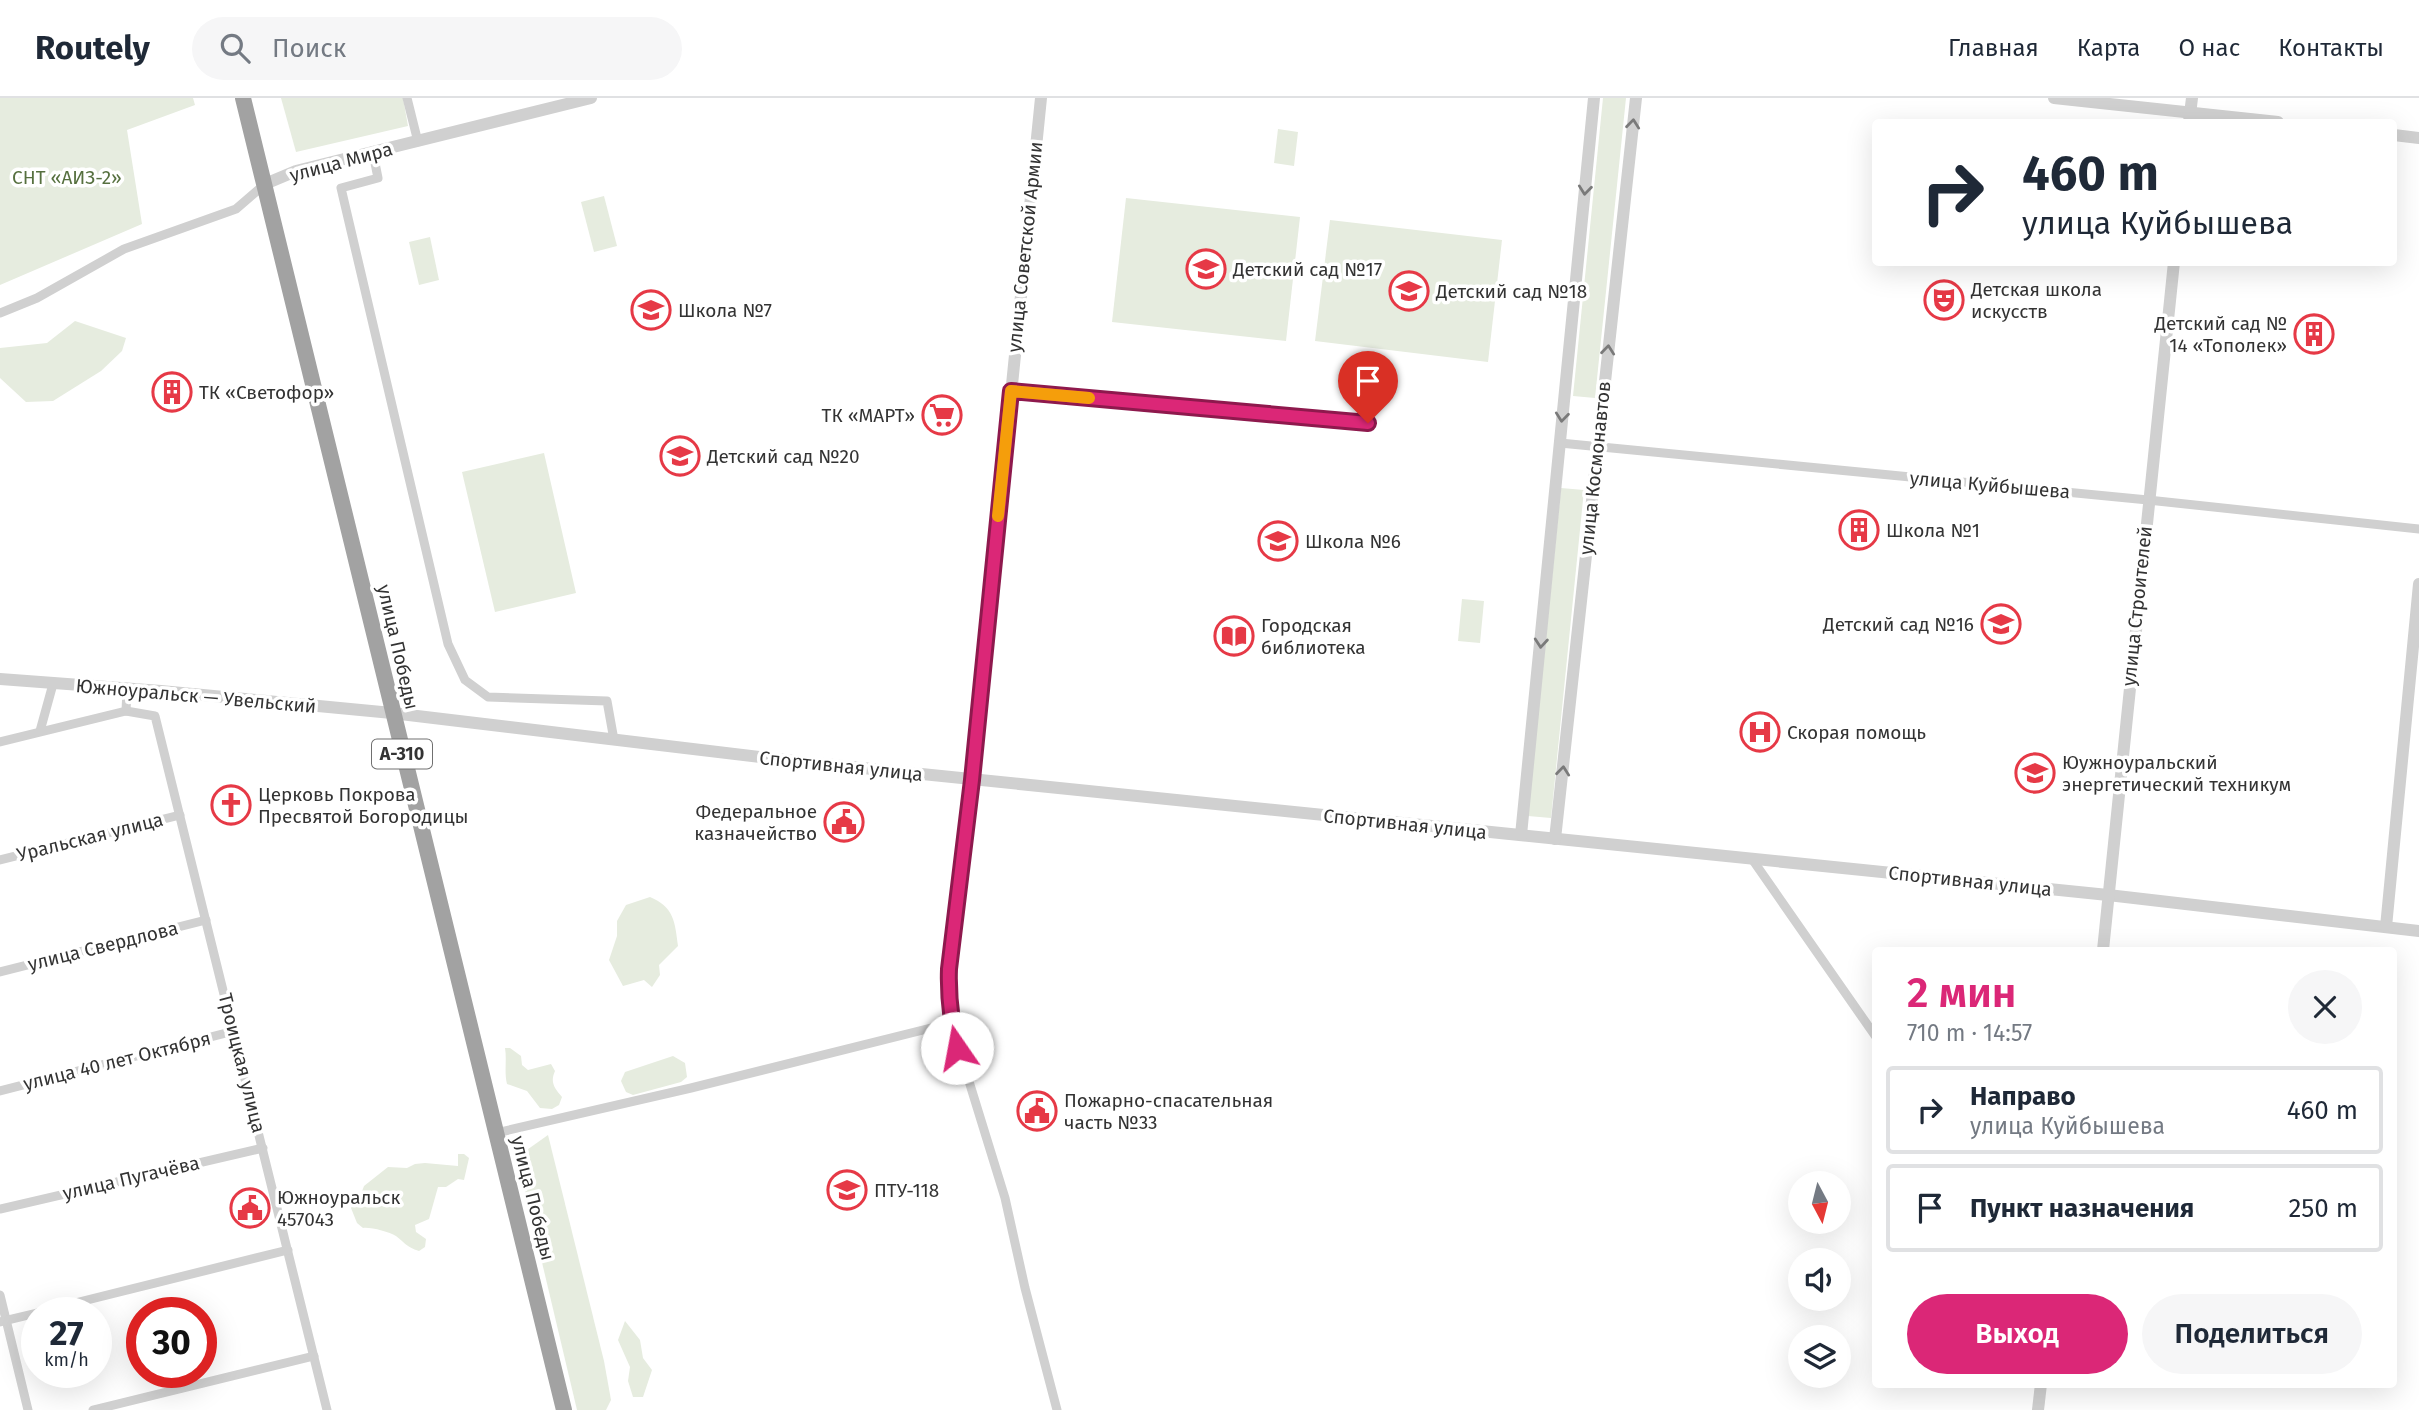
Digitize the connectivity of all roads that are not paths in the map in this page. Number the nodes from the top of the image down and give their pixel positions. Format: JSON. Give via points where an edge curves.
{"nodes":[{"id":1,"x":243,"y":98,"type":"edge"},
{"id":2,"x":407,"y":98,"type":"edge"},
{"id":3,"x":591,"y":98,"type":"edge"},
{"id":4,"x":1041,"y":98,"type":"edge"},
{"id":5,"x":1594,"y":98,"type":"edge"},
{"id":6,"x":1636,"y":98,"type":"edge"},
{"id":7,"x":2054,"y":98,"type":"edge"},
{"id":8,"x":2192,"y":98,"type":"edge"},
{"id":9,"x":2189,"y":118,"type":"edge"},
{"id":10,"x":2211,"y":119,"type":"edge"},
{"id":11,"x":2397,"y":135,"type":"edge"},
{"id":12,"x":2419,"y":138,"type":"edge"},
{"id":13,"x":418,"y":142,"type":"junction"},
{"id":14,"x":373,"y":153,"type":"junction"},
{"id":15,"x":265,"y":184,"type":"junction"},
{"id":16,"x":2174,"y":266,"type":"edge"},
{"id":17,"x":0,"y":313,"type":"edge"},
{"id":18,"x":1011,"y":391,"type":"junction"},
{"id":19,"x":1368,"y":423,"type":"dead end"},
{"id":20,"x":1560,"y":443,"type":"junction"},
{"id":21,"x":1598,"y":447,"type":"junction"},
{"id":22,"x":2148,"y":500,"type":"junction"},
{"id":23,"x":2419,"y":529,"type":"edge"},
{"id":24,"x":2419,"y":584,"type":"edge"},
{"id":25,"x":0,"y":679,"type":"edge"},
{"id":26,"x":53,"y":684,"type":"junction"},
{"id":27,"x":127,"y":689,"type":"junction"},
{"id":28,"x":126,"y":710,"type":"junction"},
{"id":29,"x":392,"y":713,"type":"junction"},
{"id":30,"x":40,"y":731,"type":"junction"},
{"id":31,"x":614,"y":740,"type":"junction"},
{"id":32,"x":0,"y":742,"type":"edge"},
{"id":33,"x":972,"y":780,"type":"junction"},
{"id":34,"x":180,"y":815,"type":"junction"},
{"id":35,"x":1521,"y":835,"type":"junction"},
{"id":36,"x":1555,"y":839,"type":"junction"},
{"id":37,"x":1752,"y":859,"type":"junction"},
{"id":38,"x":0,"y":860,"type":"edge"},
{"id":39,"x":2108,"y":895,"type":"junction"},
{"id":40,"x":206,"y":920,"type":"junction"},
{"id":41,"x":2386,"y":927,"type":"junction"},
{"id":42,"x":2419,"y":930,"type":"edge"},
{"id":43,"x":2103,"y":947,"type":"edge"},
{"id":44,"x":0,"y":972,"type":"edge"},
{"id":45,"x":951,"y":1023,"type":"junction"},
{"id":46,"x":234,"y":1031,"type":"junction"},
{"id":47,"x":1872,"y":1031,"type":"edge"},
{"id":48,"x":0,"y":1091,"type":"edge"},
{"id":49,"x":496,"y":1133,"type":"junction"},
{"id":50,"x":262,"y":1148,"type":"junction"},
{"id":51,"x":0,"y":1209,"type":"edge"},
{"id":52,"x":288,"y":1250,"type":"junction"},
{"id":53,"x":0,"y":1295,"type":"edge"},
{"id":54,"x":101,"y":1297,"type":"edge"},
{"id":55,"x":21,"y":1317,"type":"edge"},
{"id":56,"x":3,"y":1322,"type":"edge"},
{"id":57,"x":314,"y":1356,"type":"junction"},
{"id":58,"x":2040,"y":1388,"type":"edge"},
{"id":59,"x":28,"y":1410,"type":"edge"},
{"id":60,"x":93,"y":1410,"type":"edge"},
{"id":61,"x":327,"y":1410,"type":"edge"},
{"id":62,"x":564,"y":1410,"type":"edge"},
{"id":63,"x":1057,"y":1410,"type":"edge"},
{"id":64,"x":2038,"y":1410,"type":"edge"}],
"edges":[{"from":1,"to":15,"type":"highway","name":"улица Победы","number":"А-310"},
{"from":2,"to":13,"type":"street","name":"улица Мира"},
{"from":3,"to":13,"type":"street","name":"улица Мира"},
{"from":4,"to":18,"type":"street","name":"улица Советской Армии"},
{"from":5,"to":20,"type":"street","name":"улица Космонавтов","one_way":true},
{"from":21,"to":6,"type":"street","name":"улица Космонавтов","one_way":true},
{"from":7,"to":9,"type":"street"},
{"from":8,"to":9,"type":"street"},
{"from":9,"to":10,"type":"street"},
{"from":11,"to":12,"type":"street"},
{"from":13,"to":14,"type":"street","name":"улица Мира"},
{"from":14,"to":15,"type":"street","name":"улица Мира","via":[[296,171]]},
{"from":14,"to":31,"type":"street","via":[[378,178],[341,188],[449,644],[465,680],[488,697],[607,701]]},
{"from":15,"to":17,"type":"street","via":[[236,209],[124,249],[37,299]]},
{"from":15,"to":29,"type":"highway","name":"улица Победы","number":"А-310"},
{"from":16,"to":22,"type":"street","name":"улица Строителей"},
{"from":18,"to":19,"type":"street"},
{"from":18,"to":33,"type":"street","name":"улица Советской Армии"},
{"from":20,"to":21,"type":"street","name":"улица Куйбышева"},
{"from":20,"to":35,"type":"street","name":"улица Космонавтов","one_way":true},
{"from":21,"to":22,"type":"street","name":"улица Куйбышева"},
{"from":36,"to":21,"type":"street","name":"улица Космонавтов","one_way":true},
{"from":22,"to":23,"type":"street","name":"улица Куйбышева"},
{"from":22,"to":39,"type":"street","name":"улица Строителей"},
{"from":24,"to":41,"type":"street"},
{"from":25,"to":26,"type":"street","name":"Южноуральск — Увельский"},
{"from":26,"to":27,"type":"street","name":"Южноуральск — Увельский"},
{"from":26,"to":30,"type":"street"},
{"from":27,"to":28,"type":"street"},
{"from":27,"to":29,"type":"street","name":"Южноуральск — Увельский"},
{"from":28,"to":30,"type":"street"},
{"from":28,"to":34,"type":"street","name":"Троицкая улица","via":[[155,716]]},
{"from":29,"to":31,"type":"street","name":"Спортивная улица"},
{"from":29,"to":49,"type":"highway","name":"улица Победы","number":"А-310"},
{"from":30,"to":32,"type":"street"},
{"from":31,"to":33,"type":"street","name":"Спортивная улица"},
{"from":33,"to":35,"type":"street","name":"Спортивная улица"},
{"from":33,"to":45,"type":"street","name":"улица Советской Армии","via":[[949,969]]},
{"from":34,"to":38,"type":"street","name":"Уральская улица"},
{"from":34,"to":40,"type":"street","name":"Троицкая улица"},
{"from":35,"to":36,"type":"street","name":"Спортивная улица"},
{"from":36,"to":37,"type":"street","name":"Спортивная улица"},
{"from":37,"to":39,"type":"street","name":"Спортивная улица"},
{"from":37,"to":47,"type":"street"},
{"from":39,"to":41,"type":"street","name":"Спортивная улица"},
{"from":39,"to":43,"type":"street","name":"улица Строителей"},
{"from":40,"to":44,"type":"street","name":"улица Свердлова"},
{"from":40,"to":46,"type":"street","name":"Троицкая улица"},
{"from":41,"to":42,"type":"street","name":"Спортивная улица"},
{"from":45,"to":49,"type":"street"},
{"from":45,"to":63,"type":"street","name":"улица Советской Армии","via":[[1005,1198]]},
{"from":46,"to":48,"type":"street","name":"улица 40 лет Октября"},
{"from":46,"to":50,"type":"street","name":"Троицкая улица"},
{"from":49,"to":62,"type":"highway","name":"улица Победы","number":"А-310"},
{"from":50,"to":51,"type":"street","name":"улица Пугачёва"},
{"from":50,"to":52,"type":"street","name":"Троицкая улица"},
{"from":52,"to":54,"type":"street"},
{"from":52,"to":57,"type":"street","name":"Троицкая улица"},
{"from":53,"to":56,"type":"street"},
{"from":55,"to":56,"type":"street"},
{"from":56,"to":59,"type":"street"},
{"from":57,"to":60,"type":"street"},
{"from":57,"to":61,"type":"street","name":"Троицкая улица"},
{"from":58,"to":64,"type":"street"}]}
